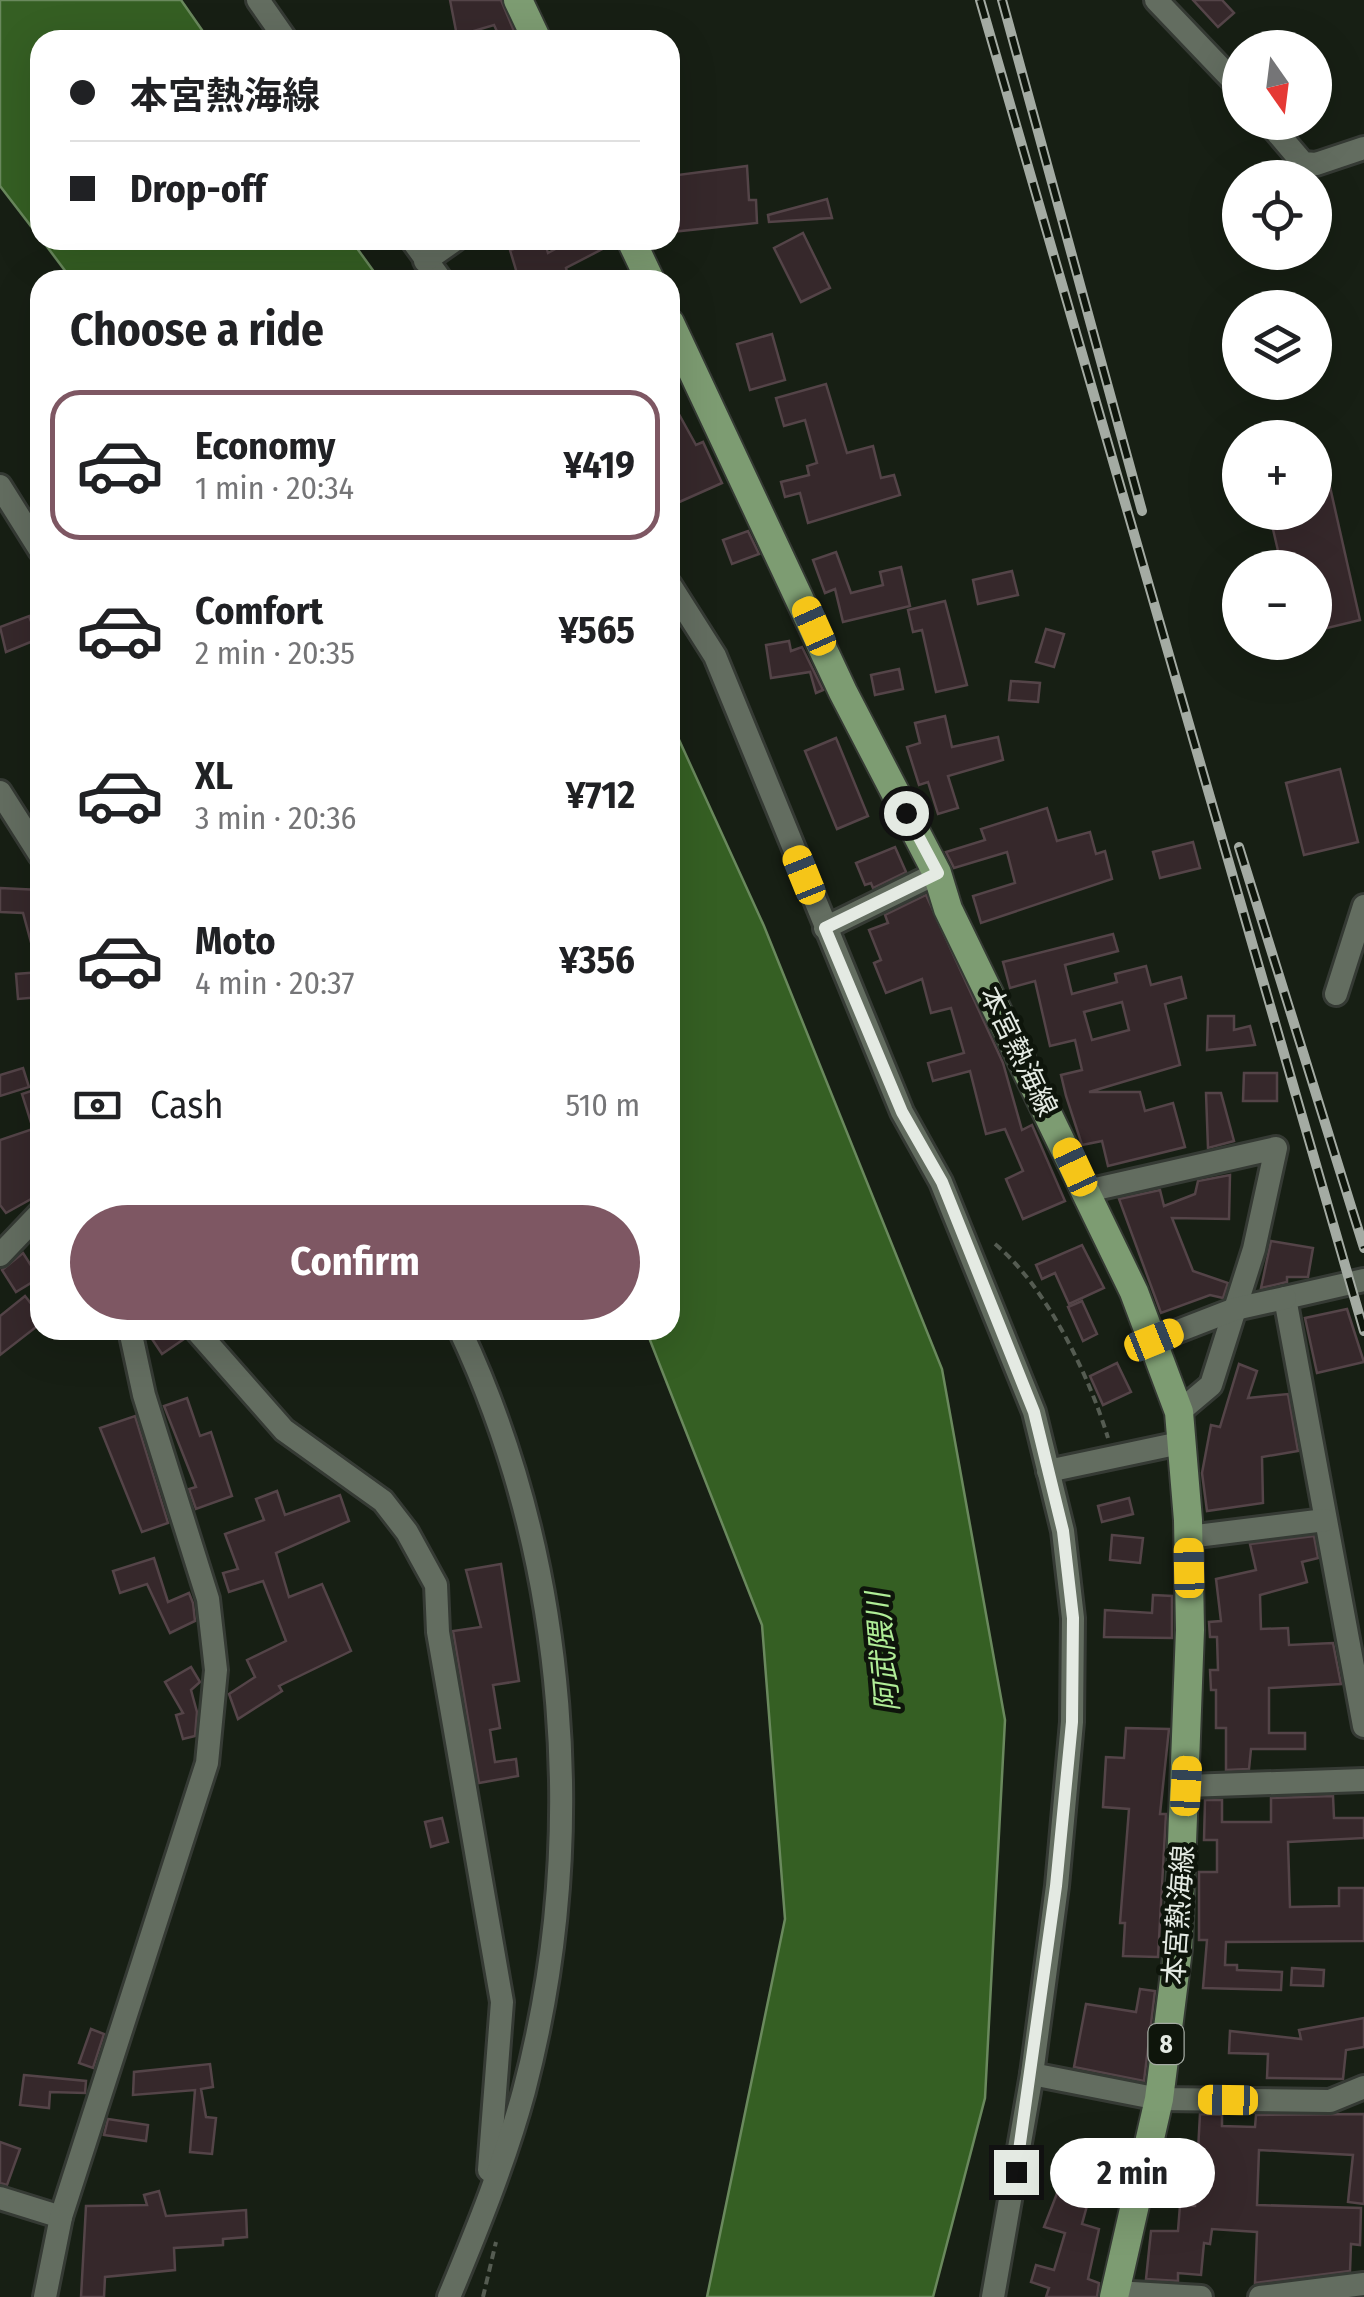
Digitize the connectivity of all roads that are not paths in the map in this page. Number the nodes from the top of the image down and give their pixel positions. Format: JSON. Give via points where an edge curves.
{"nodes":[{"id":1,"x":258,"y":0,"type":"edge"},
{"id":2,"x":518,"y":0,"type":"edge"},
{"id":3,"x":1156,"y":0,"type":"edge"},
{"id":4,"x":279,"y":30,"type":"edge"},
{"id":5,"x":532,"y":30,"type":"edge"},
{"id":6,"x":1222,"y":69,"type":"edge"},
{"id":7,"x":1283,"y":140,"type":"edge"},
{"id":8,"x":1364,"y":148,"type":"edge"},
{"id":9,"x":418,"y":250,"type":"edge"},
{"id":10,"x":440,"y":250,"type":"edge"},
{"id":11,"x":425,"y":261,"type":"junction"},
{"id":12,"x":432,"y":270,"type":"edge"},
{"id":13,"x":680,"y":344,"type":"edge"},
{"id":14,"x":0,"y":486,"type":"edge"},
{"id":15,"x":30,"y":534,"type":"edge"},
{"id":16,"x":680,"y":600,"type":"edge"},
{"id":17,"x":0,"y":792,"type":"edge"},
{"id":18,"x":30,"y":840,"type":"edge"},
{"id":19,"x":938,"y":873,"type":"junction"},
{"id":20,"x":1364,"y":906,"type":"edge"},
{"id":21,"x":825,"y":928,"type":"junction"},
{"id":22,"x":1360,"y":931,"type":"edge"},
{"id":23,"x":1336,"y":994,"type":"dead end"},
{"id":24,"x":1087,"y":1191,"type":"junction"},
{"id":25,"x":30,"y":1222,"type":"edge"},
{"id":26,"x":0,"y":1254,"type":"edge"},
{"id":27,"x":1364,"y":1280,"type":"edge"},
{"id":28,"x":1284,"y":1298,"type":"junction"},
{"id":29,"x":1235,"y":1310,"type":"junction"},
{"id":30,"x":132,"y":1340,"type":"edge"},
{"id":31,"x":205,"y":1340,"type":"edge"},
{"id":32,"x":464,"y":1340,"type":"edge"},
{"id":33,"x":1154,"y":1340,"type":"junction"},
{"id":34,"x":1179,"y":1412,"type":"junction"},
{"id":35,"x":1180,"y":1444,"type":"junction"},
{"id":36,"x":1048,"y":1471,"type":"junction"},
{"id":37,"x":1325,"y":1520,"type":"junction"},
{"id":38,"x":1188,"y":1537,"type":"junction"},
{"id":39,"x":1364,"y":1726,"type":"edge"},
{"id":40,"x":1364,"y":1780,"type":"edge"},
{"id":41,"x":1186,"y":1786,"type":"junction"},
{"id":42,"x":1032,"y":2074,"type":"junction"},
{"id":43,"x":1364,"y":2087,"type":"edge"},
{"id":44,"x":1159,"y":2099,"type":"junction"},
{"id":45,"x":487,"y":2194,"type":"junction"},
{"id":46,"x":0,"y":2198,"type":"edge"},
{"id":47,"x":61,"y":2217,"type":"junction"},
{"id":48,"x":1364,"y":2284,"type":"edge"},
{"id":49,"x":1114,"y":2295,"type":"edge"},
{"id":50,"x":45,"y":2297,"type":"edge"},
{"id":51,"x":449,"y":2297,"type":"edge"},
{"id":52,"x":992,"y":2297,"type":"edge"},
{"id":53,"x":1201,"y":2297,"type":"edge"},
{"id":54,"x":1260,"y":2297,"type":"edge"}],
"edges":[{"from":1,"to":4,"type":"street"},
{"from":2,"to":5,"type":"main road"},
{"from":3,"to":6,"type":"street"},
{"from":7,"to":8,"type":"street","via":[[1303,163]]},
{"from":9,"to":11,"type":"street"},
{"from":10,"to":11,"type":"street"},
{"from":11,"to":12,"type":"street"},
{"from":13,"to":19,"type":"main road","name":"本宮熱海線","number":"8","via":[[843,692]]},
{"from":14,"to":15,"type":"street"},
{"from":16,"to":21,"type":"street","via":[[716,656]]},
{"from":17,"to":18,"type":"street"},
{"from":19,"to":21,"type":"street"},
{"from":19,"to":24,"type":"main road","name":"本宮熱海線","number":"8","via":[[948,909]]},
{"from":20,"to":22,"type":"street"},
{"from":21,"to":36,"type":"street","via":[[902,1112],[942,1182],[1034,1412]]},
{"from":22,"to":23,"type":"street"},
{"from":24,"to":29,"type":"street","via":[[1276,1148]]},
{"from":24,"to":33,"type":"main road","name":"本宮熱海線","number":"8"},
{"from":25,"to":26,"type":"street"},
{"from":27,"to":28,"type":"street"},
{"from":28,"to":29,"type":"street"},
{"from":28,"to":37,"type":"street"},
{"from":29,"to":33,"type":"street"},
{"from":29,"to":34,"type":"street","via":[[1212,1385]]},
{"from":30,"to":47,"type":"street","via":[[208,1599],[214,1720],[208,1764]]},
{"from":31,"to":45,"type":"street","via":[[284,1430],[383,1501],[436,1584],[444,1669],[502,2002]]},
{"from":32,"to":45,"type":"street","via":[[510,1454],[540,1567],[552,1645],[558,1778],[554,1904],[540,2022],[505,2154]]},
{"from":33,"to":34,"type":"main road","name":"本宮熱海線","number":"8"},
{"from":34,"to":35,"type":"main road","name":"本宮熱海線","number":"8"},
{"from":35,"to":36,"type":"street"},
{"from":35,"to":38,"type":"main road","name":"本宮熱海線","number":"8"},
{"from":36,"to":42,"type":"street","via":[[1073,1618],[1072,1722]]},
{"from":37,"to":38,"type":"street"},
{"from":37,"to":39,"type":"street"},
{"from":38,"to":41,"type":"main road","name":"本宮熱海線","number":"8"},
{"from":40,"to":41,"type":"street"},
{"from":41,"to":44,"type":"main road","name":"本宮熱海線","number":"8","via":[[1178,1949]]},
{"from":42,"to":44,"type":"street"},
{"from":42,"to":52,"type":"street"},
{"from":43,"to":44,"type":"street","via":[[1330,2101]]},
{"from":44,"to":49,"type":"main road","name":"本宮熱海線","number":"8"},
{"from":45,"to":51,"type":"street"},
{"from":46,"to":47,"type":"street"},
{"from":47,"to":50,"type":"street"},
{"from":48,"to":54,"type":"street"},
{"from":49,"to":53,"type":"street"}]}
